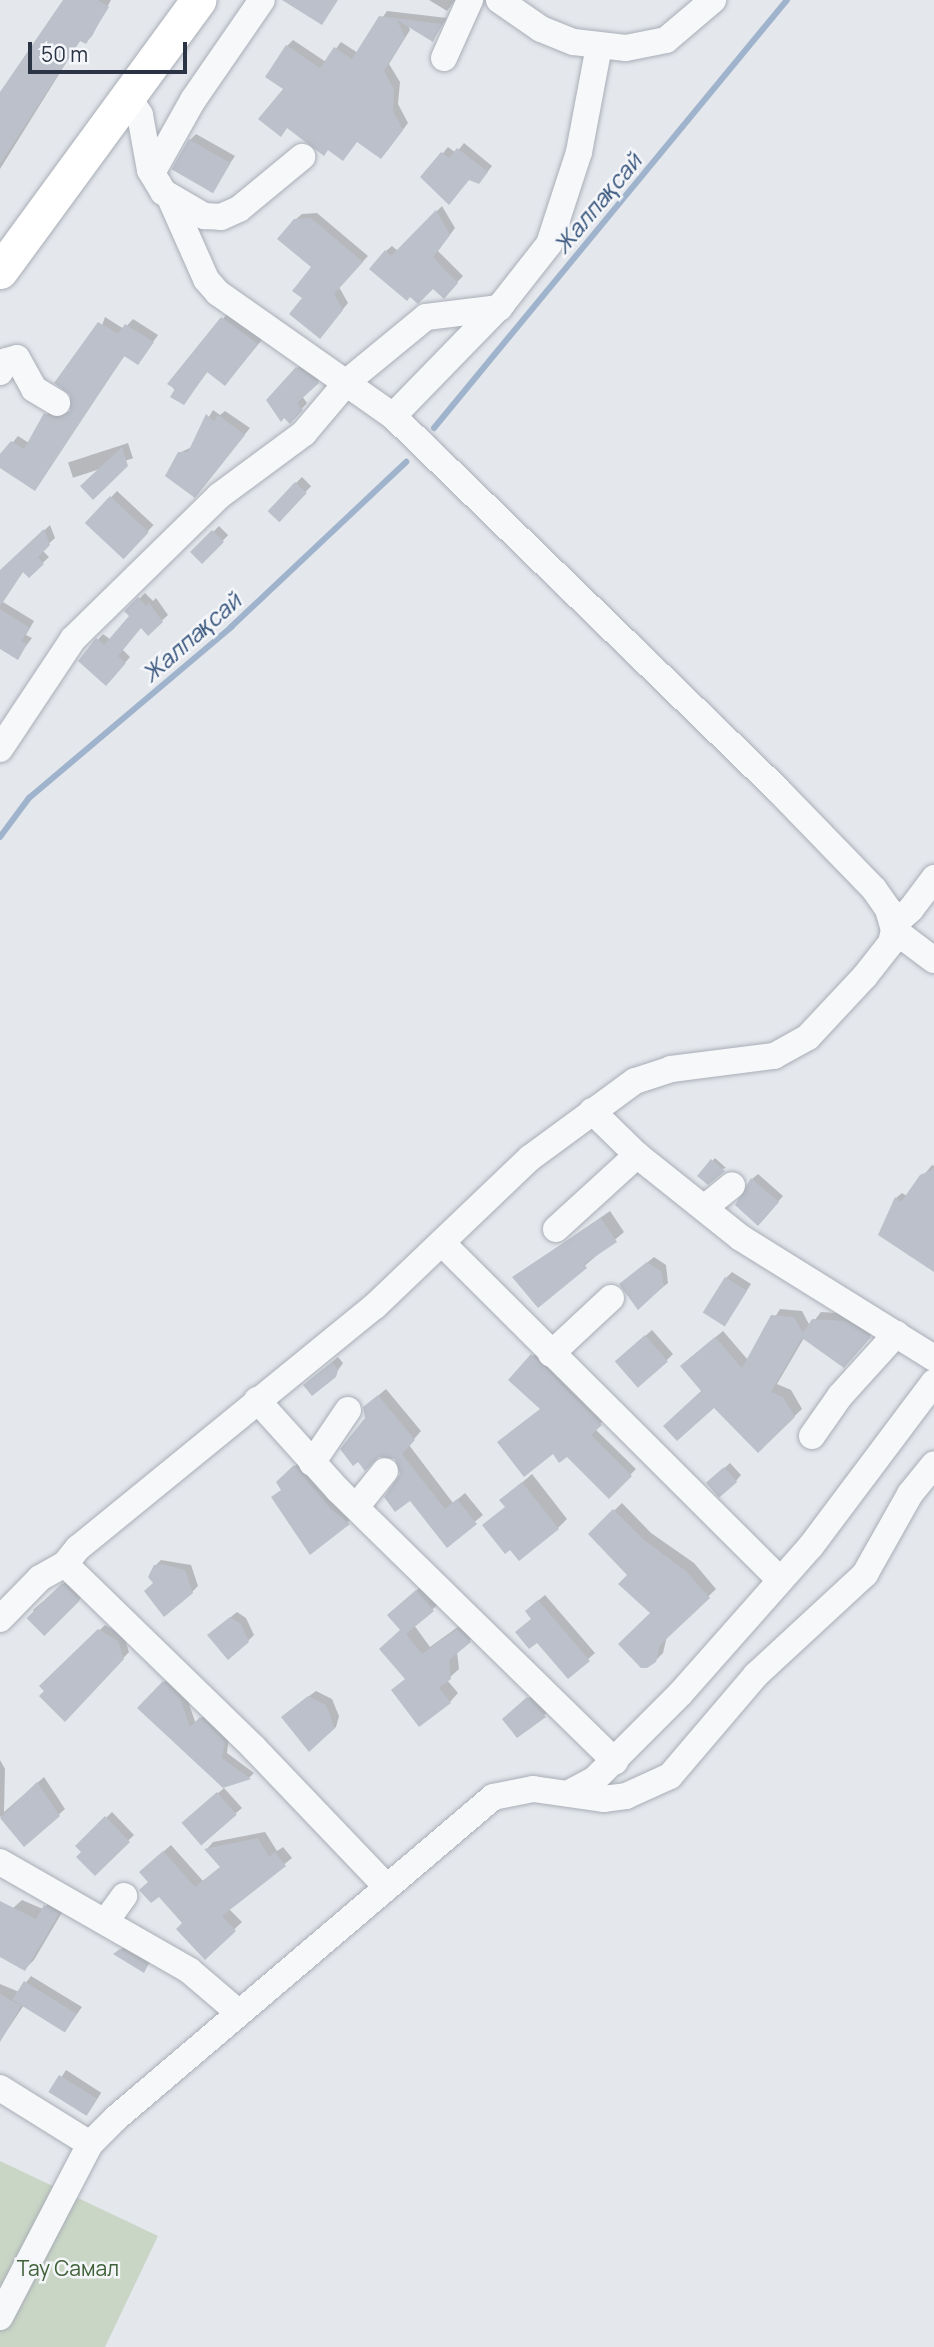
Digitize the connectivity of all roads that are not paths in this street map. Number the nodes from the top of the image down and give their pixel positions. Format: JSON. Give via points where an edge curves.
{"nodes":[{"id":1,"x":198,"y":0,"type":"edge"},
{"id":2,"x":262,"y":0,"type":"edge"},
{"id":3,"x":470,"y":0,"type":"edge"},
{"id":4,"x":499,"y":0,"type":"edge"},
{"id":5,"x":713,"y":0,"type":"edge"},
{"id":6,"x":686,"y":10,"type":"edge"},
{"id":7,"x":599,"y":46,"type":"junction"},
{"id":8,"x":444,"y":58,"type":"dead end"},
{"id":9,"x":129,"y":99,"type":"junction"},
{"id":10,"x":302,"y":157,"type":"dead end"},
{"id":11,"x":152,"y":173,"type":"junction"},
{"id":12,"x":171,"y":200,"type":"junction"},
{"id":13,"x":0,"y":271,"type":"edge"},
{"id":14,"x":499,"y":308,"type":"junction"},
{"id":15,"x":0,"y":372,"type":"edge"},
{"id":16,"x":348,"y":381,"type":"junction"},
{"id":17,"x":57,"y":403,"type":"dead end"},
{"id":18,"x":393,"y":416,"type":"junction"},
{"id":19,"x":0,"y":749,"type":"edge"},
{"id":20,"x":934,"y":878,"type":"edge"},
{"id":21,"x":893,"y":923,"type":"junction"},
{"id":22,"x":934,"y":960,"type":"edge"},
{"id":23,"x":592,"y":1111,"type":"junction"},
{"id":24,"x":637,"y":1155,"type":"junction"},
{"id":25,"x":732,"y":1185,"type":"dead end"},
{"id":26,"x":704,"y":1208,"type":"junction"},
{"id":27,"x":556,"y":1229,"type":"dead end"},
{"id":28,"x":443,"y":1244,"type":"junction"},
{"id":29,"x":611,"y":1298,"type":"dead end"},
{"id":30,"x":896,"y":1334,"type":"junction"},
{"id":31,"x":551,"y":1354,"type":"junction"},
{"id":32,"x":934,"y":1358,"type":"edge"},
{"id":33,"x":934,"y":1382,"type":"edge"},
{"id":34,"x":257,"y":1400,"type":"junction"},
{"id":35,"x":348,"y":1410,"type":"dead end"},
{"id":36,"x":812,"y":1436,"type":"dead end"},
{"id":37,"x":312,"y":1463,"type":"junction"},
{"id":38,"x":934,"y":1464,"type":"edge"},
{"id":39,"x":385,"y":1471,"type":"dead end"},
{"id":40,"x":356,"y":1507,"type":"junction"},
{"id":41,"x":65,"y":1564,"type":"junction"},
{"id":42,"x":780,"y":1580,"type":"junction"},
{"id":43,"x":0,"y":1619,"type":"edge"},
{"id":44,"x":615,"y":1761,"type":"junction"},
{"id":45,"x":571,"y":1792,"type":"junction"},
{"id":46,"x":0,"y":1862,"type":"edge"},
{"id":47,"x":385,"y":1885,"type":"junction"},
{"id":48,"x":124,"y":1896,"type":"dead end"},
{"id":49,"x":106,"y":1921,"type":"junction"},
{"id":50,"x":238,"y":2012,"type":"junction"},
{"id":51,"x":0,"y":2088,"type":"edge"},
{"id":52,"x":90,"y":2144,"type":"junction"},
{"id":53,"x":0,"y":2317,"type":"edge"}],
"edges":[{"from":1,"to":9,"type":"main road"},
{"from":2,"to":11,"type":"street","via":[[192,100]]},
{"from":3,"to":8,"type":"street"},
{"from":4,"to":7,"type":"street","via":[[541,29]]},
{"from":5,"to":6,"type":"street"},
{"from":6,"to":7,"type":"street","via":[[666,40],[650,46]]},
{"from":7,"to":14,"type":"street","via":[[579,152],[561,215],[535,267]]},
{"from":9,"to":11,"type":"street","via":[[139,115]]},
{"from":9,"to":13,"type":"main road"},
{"from":10,"to":12,"type":"street","via":[[221,218],[204,216]]},
{"from":11,"to":12,"type":"street"},
{"from":12,"to":16,"type":"street","via":[[206,279],[218,293]]},
{"from":14,"to":16,"type":"street","via":[[426,317]]},
{"from":14,"to":18,"type":"street"},
{"from":15,"to":17,"type":"street","via":[[7,361],[17,358],[34,389]]},
{"from":16,"to":18,"type":"street"},
{"from":16,"to":19,"type":"street","via":[[304,433],[219,496],[73,639]]},
{"from":18,"to":21,"type":"street","via":[[769,780],[874,889]]},
{"from":20,"to":21,"type":"street","via":[[911,909]]},
{"from":21,"to":22,"type":"street"},
{"from":21,"to":23,"type":"street","via":[[891,943],[808,1037],[774,1056],[653,1074]]},
{"from":23,"to":24,"type":"street"},
{"from":23,"to":28,"type":"street","via":[[530,1158]]},
{"from":24,"to":26,"type":"street"},
{"from":24,"to":27,"type":"street"},
{"from":25,"to":26,"type":"street"},
{"from":26,"to":30,"type":"street","via":[[741,1238]]},
{"from":28,"to":31,"type":"street"},
{"from":28,"to":34,"type":"street"},
{"from":29,"to":31,"type":"street"},
{"from":30,"to":32,"type":"street"},
{"from":30,"to":36,"type":"street","via":[[839,1396]]},
{"from":31,"to":42,"type":"street"},
{"from":33,"to":42,"type":"street"},
{"from":34,"to":37,"type":"street"},
{"from":34,"to":41,"type":"street","via":[[67,1557]]},
{"from":35,"to":37,"type":"street"},
{"from":37,"to":40,"type":"street"},
{"from":38,"to":45,"type":"street","via":[[910,1494],[865,1574],[756,1675],[688,1759],[649,1789],[626,1796],[603,1799]]},
{"from":39,"to":40,"type":"street"},
{"from":40,"to":44,"type":"street"},
{"from":41,"to":43,"type":"street","via":[[40,1578]]},
{"from":41,"to":47,"type":"street","via":[[254,1748]]},
{"from":42,"to":44,"type":"street"},
{"from":44,"to":45,"type":"street"},
{"from":45,"to":47,"type":"street","via":[[533,1789],[493,1797]]},
{"from":46,"to":49,"type":"street"},
{"from":47,"to":50,"type":"street"},
{"from":48,"to":49,"type":"street"},
{"from":49,"to":50,"type":"street","via":[[190,1971]]},
{"from":50,"to":52,"type":"street"},
{"from":51,"to":52,"type":"street"},
{"from":52,"to":53,"type":"street"}]}
